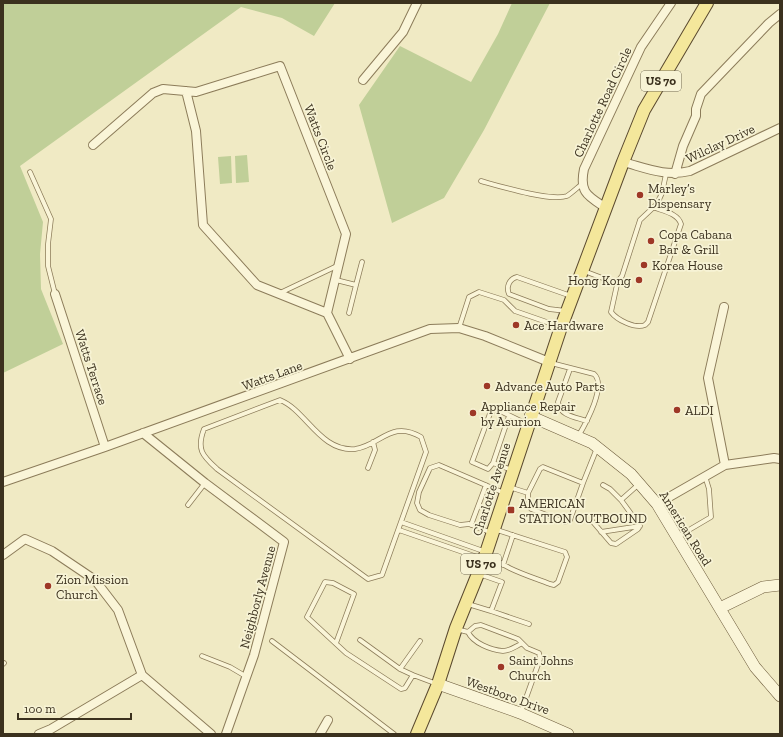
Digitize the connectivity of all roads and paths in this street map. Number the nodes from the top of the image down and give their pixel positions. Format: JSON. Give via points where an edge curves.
{"nodes":[{"id":1,"x":417,"y":3,"type":"edge"},
{"id":2,"x":671,"y":3,"type":"edge"},
{"id":3,"x":707,"y":3,"type":"edge"},
{"id":4,"x":780,"y":14,"type":"edge"},
{"id":5,"x":362,"y":80,"type":"dead end"},
{"id":6,"x":186,"y":91,"type":"junction"},
{"id":7,"x":780,"y":128,"type":"edge"},
{"id":8,"x":93,"y":145,"type":"dead end"},
{"id":9,"x":623,"y":162,"type":"junction"},
{"id":10,"x":30,"y":172,"type":"dead end"},
{"id":11,"x":666,"y":174,"type":"junction"},
{"id":12,"x":675,"y":174,"type":"junction"},
{"id":13,"x":481,"y":181,"type":"dead end"},
{"id":14,"x":582,"y":184,"type":"junction"},
{"id":15,"x":653,"y":207,"type":"junction"},
{"id":16,"x":606,"y":208,"type":"junction"},
{"id":17,"x":362,"y":262,"type":"dead end"},
{"id":18,"x":339,"y":265,"type":"junction"},
{"id":19,"x":583,"y":271,"type":"junction"},
{"id":20,"x":336,"y":280,"type":"junction"},
{"id":21,"x":618,"y":280,"type":"junction"},
{"id":22,"x":356,"y":285,"type":"junction"},
{"id":23,"x":55,"y":294,"type":"joint"},
{"id":24,"x":278,"y":294,"type":"junction"},
{"id":25,"x":573,"y":297,"type":"junction"},
{"id":26,"x":724,"y":307,"type":"dead end"},
{"id":27,"x":567,"y":311,"type":"junction"},
{"id":28,"x":327,"y":313,"type":"junction"},
{"id":29,"x":349,"y":313,"type":"dead end"},
{"id":30,"x":561,"y":327,"type":"junction"},
{"id":31,"x":458,"y":328,"type":"junction"},
{"id":32,"x":350,"y":359,"type":"junction"},
{"id":33,"x":549,"y":362,"type":"junction"},
{"id":34,"x":570,"y":369,"type":"junction"},
{"id":35,"x":509,"y":416,"type":"junction"},
{"id":36,"x":529,"y":420,"type":"junction"},
{"id":37,"x":587,"y":421,"type":"junction"},
{"id":38,"x":144,"y":433,"type":"junction"},
{"id":39,"x":579,"y":436,"type":"junction"},
{"id":40,"x":373,"y":442,"type":"junction"},
{"id":41,"x":105,"y":447,"type":"junction"},
{"id":42,"x":598,"y":447,"type":"junction"},
{"id":43,"x":780,"y":459,"type":"edge"},
{"id":44,"x":493,"y":463,"type":"junction"},
{"id":45,"x":725,"y":465,"type":"junction"},
{"id":46,"x":368,"y":468,"type":"dead end"},
{"id":47,"x":512,"y":470,"type":"junction"},
{"id":48,"x":705,"y":476,"type":"junction"},
{"id":49,"x":3,"y":482,"type":"edge"},
{"id":50,"x":205,"y":483,"type":"junction"},
{"id":51,"x":583,"y":483,"type":"junction"},
{"id":52,"x":640,"y":484,"type":"junction"},
{"id":53,"x":486,"y":485,"type":"junction"},
{"id":54,"x":603,"y":485,"type":"dead end"},
{"id":55,"x":506,"y":490,"type":"junction"},
{"id":56,"x":528,"y":493,"type":"junction"},
{"id":57,"x":621,"y":500,"type":"junction"},
{"id":58,"x":657,"y":504,"type":"junction"},
{"id":59,"x":188,"y":505,"type":"dead end"},
{"id":60,"x":402,"y":522,"type":"junction"},
{"id":61,"x":593,"y":522,"type":"dead end"},
{"id":62,"x":471,"y":525,"type":"junction"},
{"id":63,"x":640,"y":526,"type":"junction"},
{"id":64,"x":399,"y":530,"type":"junction"},
{"id":65,"x":493,"y":531,"type":"junction"},
{"id":66,"x":601,"y":532,"type":"junction"},
{"id":67,"x":513,"y":535,"type":"junction"},
{"id":68,"x":677,"y":538,"type":"junction"},
{"id":69,"x":3,"y":555,"type":"edge"},
{"id":70,"x":485,"y":555,"type":"junction"},
{"id":71,"x":503,"y":565,"type":"junction"},
{"id":72,"x":478,"y":574,"type":"junction"},
{"id":73,"x":780,"y":584,"type":"edge"},
{"id":74,"x":466,"y":603,"type":"junction"},
{"id":75,"x":720,"y":608,"type":"junction"},
{"id":76,"x":491,"y":611,"type":"junction"},
{"id":77,"x":530,"y":624,"type":"dead end"},
{"id":78,"x":456,"y":628,"type":"junction"},
{"id":79,"x":468,"y":632,"type":"junction"},
{"id":80,"x":360,"y":640,"type":"dead end"},
{"id":81,"x":272,"y":641,"type":"dead end"},
{"id":82,"x":420,"y":641,"type":"dead end"},
{"id":83,"x":336,"y":643,"type":"junction"},
{"id":84,"x":521,"y":644,"type":"junction"},
{"id":85,"x":202,"y":656,"type":"dead end"},
{"id":86,"x":400,"y":669,"type":"junction"},
{"id":87,"x":142,"y":675,"type":"junction"},
{"id":88,"x":413,"y":675,"type":"junction"},
{"id":89,"x":247,"y":677,"type":"junction"},
{"id":90,"x":438,"y":684,"type":"junction"},
{"id":91,"x":780,"y":696,"type":"edge"},
{"id":92,"x":520,"y":713,"type":"junction"},
{"id":93,"x":328,"y":720,"type":"dead end"},
{"id":94,"x":39,"y":734,"type":"edge"},
{"id":95,"x":211,"y":734,"type":"edge"},
{"id":96,"x":226,"y":734,"type":"edge"},
{"id":97,"x":320,"y":734,"type":"edge"},
{"id":98,"x":394,"y":734,"type":"edge"},
{"id":99,"x":417,"y":734,"type":"edge"},
{"id":100,"x":568,"y":734,"type":"edge"}],
"edges":[{"from":1,"to":5,"type":"street","via":[[403,32]]},
{"from":2,"to":14,"type":"street","name":"Charlotte Road Circle","via":[[641,47],[584,169]]},
{"from":3,"to":9,"type":"main road","number":"US 70","via":[[644,110]]},
{"from":4,"to":12,"type":"street","via":[[701,94],[696,116],[683,146]]},
{"from":6,"to":8,"type":"street","name":"Watts Circle","via":[[163,89],[153,93]]},
{"from":6,"to":18,"type":"street","name":"Watts Circle","via":[[196,92],[280,66],[346,234]]},
{"from":6,"to":24,"type":"street","via":[[196,131],[203,225],[257,285]]},
{"from":7,"to":12,"type":"street","name":"Wilclay Drive","via":[[705,165]]},
{"from":9,"to":11,"type":"street","name":"Wilclay Drive"},
{"from":9,"to":16,"type":"main road","name":"Charlotte Avenue","number":"US 70"},
{"from":10,"to":23,"type":"lane","via":[[51,219],[48,266]]},
{"from":11,"to":12,"type":"street","name":"Wilclay Drive"},
{"from":11,"to":15,"type":"lane","via":[[662,193]]},
{"from":13,"to":14,"type":"lane","via":[[525,193],[548,196],[567,196]]},
{"from":14,"to":16,"type":"street","via":[[586,195]]},
{"from":15,"to":21,"type":"lane","via":[[640,220],[622,276]]},
{"from":15,"to":21,"type":"lane","via":[[676,216],[681,224],[645,325],[638,326],[616,318],[611,312]]},
{"from":16,"to":19,"type":"main road","name":"Charlotte Avenue","number":"US 70"},
{"from":17,"to":22,"type":"lane"},
{"from":18,"to":20,"type":"street","name":"Watts Circle"},
{"from":18,"to":24,"type":"lane"},
{"from":19,"to":21,"type":"lane","via":[[613,282]]},
{"from":19,"to":25,"type":"main road","name":"Charlotte Avenue","number":"US 70"},
{"from":20,"to":22,"type":"lane"},
{"from":20,"to":28,"type":"street","name":"Watts Circle"},
{"from":22,"to":29,"type":"lane"},
{"from":23,"to":41,"type":"street","name":"Watts Terrace"},
{"from":24,"to":28,"type":"street"},
{"from":25,"to":27,"type":"main road","name":"Charlotte Avenue","number":"US 70"},
{"from":25,"to":27,"type":"lane","via":[[517,277],[510,281],[507,288],[509,294],[549,309]]},
{"from":26,"to":45,"type":"street","via":[[708,378]]},
{"from":27,"to":30,"type":"main road","name":"Charlotte Avenue","number":"US 70"},
{"from":28,"to":32,"type":"street"},
{"from":30,"to":31,"type":"lane","via":[[515,311],[504,300],[479,292],[469,297]]},
{"from":30,"to":33,"type":"main road","name":"Charlotte Avenue","number":"US 70"},
{"from":31,"to":32,"type":"street","name":"Watts Lane","via":[[430,330]]},
{"from":31,"to":33,"type":"street","name":"Watts Lane"},
{"from":32,"to":38,"type":"street","name":"Watts Lane"},
{"from":33,"to":34,"type":"lane"},
{"from":33,"to":36,"type":"main road","name":"Charlotte Avenue","number":"US 70"},
{"from":34,"to":37,"type":"lane","via":[[558,402],[559,408],[562,413]]},
{"from":34,"to":37,"type":"lane","via":[[594,374],[599,382]]},
{"from":35,"to":36,"type":"lane"},
{"from":35,"to":44,"type":"lane"},
{"from":35,"to":44,"type":"lane","via":[[498,410],[491,411],[472,462],[488,469]]},
{"from":36,"to":39,"type":"street","name":"American Road"},
{"from":36,"to":47,"type":"main road","name":"Charlotte Avenue","number":"US 70"},
{"from":37,"to":39,"type":"lane"},
{"from":38,"to":41,"type":"street","name":"Watts Lane"},
{"from":38,"to":50,"type":"street","name":"Neighborly Avenue"},
{"from":39,"to":42,"type":"street","name":"American Road"},
{"from":40,"to":46,"type":"lane","via":[[374,450]]},
{"from":40,"to":60,"type":"lane","via":[[390,433],[405,430],[421,437],[424,442],[426,452]]},
{"from":40,"to":64,"type":"lane","via":[[355,449],[324,440],[288,404],[280,400],[204,429],[200,438],[200,450],[217,469],[368,579],[382,575]]},
{"from":41,"to":49,"type":"street","name":"Watts Lane"},
{"from":42,"to":51,"type":"lane"},
{"from":42,"to":52,"type":"street","name":"American Road"},
{"from":43,"to":45,"type":"street"},
{"from":44,"to":47,"type":"lane"},
{"from":45,"to":48,"type":"street"},
{"from":47,"to":55,"type":"main road","name":"Charlotte Avenue","number":"US 70"},
{"from":48,"to":58,"type":"street"},
{"from":48,"to":68,"type":"lane","via":[[710,489],[711,516]]},
{"from":50,"to":59,"type":"lane"},
{"from":50,"to":89,"type":"street","name":"Neighborly Avenue","via":[[284,542]]},
{"from":51,"to":56,"type":"lane","via":[[543,467]]},
{"from":51,"to":56,"type":"lane","via":[[570,520],[565,522],[531,509]]},
{"from":52,"to":57,"type":"lane"},
{"from":52,"to":58,"type":"street","name":"American Road"},
{"from":53,"to":55,"type":"lane"},
{"from":53,"to":62,"type":"lane"},
{"from":53,"to":62,"type":"lane","via":[[439,465],[430,468],[419,492],[417,502],[420,510],[429,516],[460,526]]},
{"from":54,"to":57,"type":"lane"},
{"from":55,"to":56,"type":"lane"},
{"from":55,"to":65,"type":"main road","name":"Charlotte Avenue","number":"US 70"},
{"from":57,"to":63,"type":"lane"},
{"from":58,"to":68,"type":"street","name":"American Road"},
{"from":60,"to":64,"type":"lane"},
{"from":60,"to":70,"type":"lane"},
{"from":61,"to":66,"type":"lane"},
{"from":62,"to":65,"type":"lane"},
{"from":63,"to":66,"type":"lane"},
{"from":63,"to":66,"type":"lane","via":[[616,544],[611,543]]},
{"from":64,"to":70,"type":"lane"},
{"from":65,"to":67,"type":"lane"},
{"from":65,"to":70,"type":"main road","name":"Charlotte Avenue","number":"US 70"},
{"from":67,"to":71,"type":"lane"},
{"from":67,"to":71,"type":"lane","via":[[564,552],[567,557],[563,570],[554,585]]},
{"from":68,"to":75,"type":"street","name":"American Road"},
{"from":69,"to":87,"type":"street","via":[[25,539],[52,551],[94,580],[118,610]]},
{"from":70,"to":71,"type":"lane"},
{"from":70,"to":72,"type":"main road","name":"Charlotte Avenue","number":"US 70"},
{"from":72,"to":74,"type":"main road","name":"Charlotte Avenue","number":"US 70"},
{"from":72,"to":76,"type":"lane","via":[[502,582]]},
{"from":73,"to":75,"type":"street","via":[[763,587]]},
{"from":74,"to":76,"type":"lane"},
{"from":74,"to":78,"type":"main road","name":"Charlotte Avenue","number":"US 70"},
{"from":75,"to":91,"type":"street","name":"American Road","via":[[755,667]]},
{"from":76,"to":77,"type":"lane"},
{"from":78,"to":79,"type":"lane"},
{"from":78,"to":90,"type":"main road","name":"Charlotte Avenue","number":"US 70"},
{"from":79,"to":84,"type":"lane","via":[[481,625],[518,639]]},
{"from":79,"to":84,"type":"lane","via":[[471,639],[504,651]]},
{"from":80,"to":86,"type":"lane"},
{"from":81,"to":98,"type":"lane"},
{"from":82,"to":86,"type":"lane"},
{"from":83,"to":83,"type":"lane","via":[[307,617],[324,582],[333,583],[354,594]]},
{"from":83,"to":88,"type":"lane","via":[[346,653],[401,689],[405,688]]},
{"from":84,"to":92,"type":"lane","via":[[539,655]]},
{"from":85,"to":89,"type":"lane"},
{"from":86,"to":88,"type":"lane"},
{"from":87,"to":94,"type":"street"},
{"from":87,"to":95,"type":"street"},
{"from":88,"to":90,"type":"lane"},
{"from":89,"to":96,"type":"street","name":"Neighborly Avenue"},
{"from":90,"to":92,"type":"street","name":"Westboro Drive"},
{"from":90,"to":99,"type":"main road","name":"Charlotte Avenue","number":"US 70"},
{"from":92,"to":100,"type":"street","name":"Westboro Drive"},
{"from":93,"to":97,"type":"street"}]}
